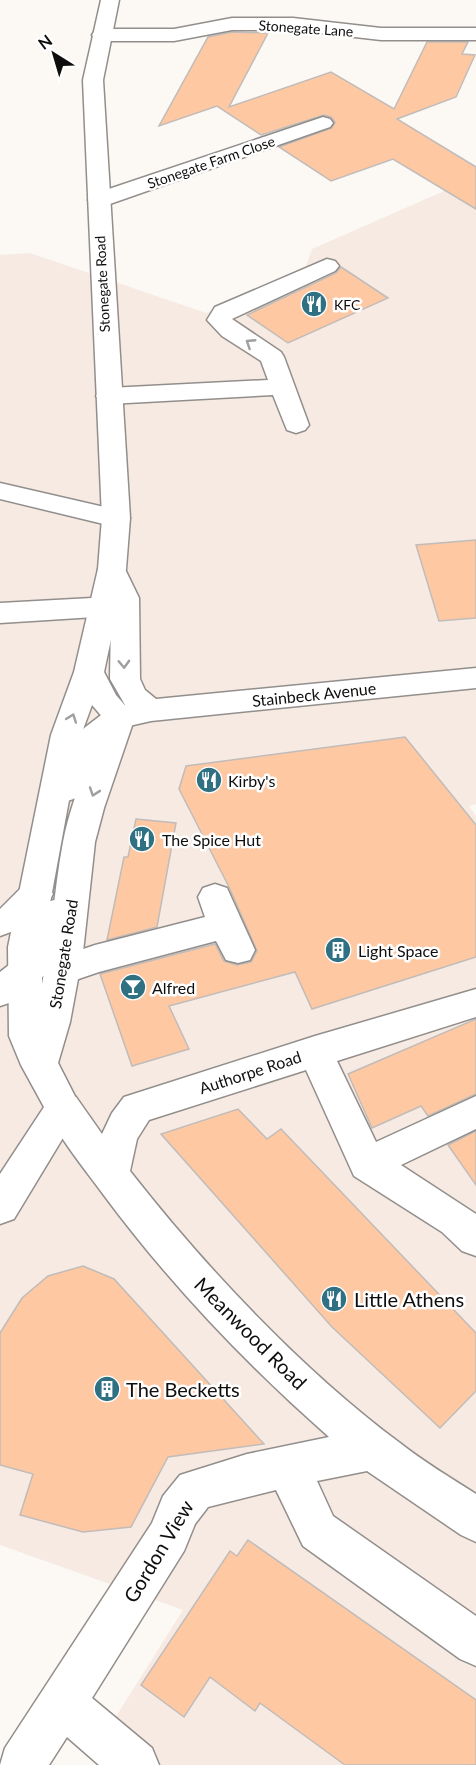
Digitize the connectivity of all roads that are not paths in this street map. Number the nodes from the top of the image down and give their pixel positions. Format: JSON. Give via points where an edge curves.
{"nodes":[{"id":1,"x":110,"y":0,"type":"edge"},
{"id":2,"x":476,"y":34,"type":"edge"},
{"id":3,"x":102,"y":35,"type":"junction"},
{"id":4,"x":323,"y":123,"type":"dead end"},
{"id":5,"x":99,"y":200,"type":"junction"},
{"id":6,"x":327,"y":266,"type":"dead end"},
{"id":7,"x":284,"y":387,"type":"junction"},
{"id":8,"x":109,"y":396,"type":"junction"},
{"id":9,"x":296,"y":425,"type":"dead end"},
{"id":10,"x":0,"y":491,"type":"edge"},
{"id":11,"x":116,"y":518,"type":"junction"},
{"id":12,"x":114,"y":606,"type":"junction"},
{"id":13,"x":0,"y":613,"type":"edge"},
{"id":14,"x":89,"y":672,"type":"junction"},
{"id":15,"x":476,"y":678,"type":"edge"},
{"id":16,"x":151,"y":710,"type":"junction"},
{"id":17,"x":120,"y":717,"type":"junction"},
{"id":18,"x":79,"y":842,"type":"junction"},
{"id":19,"x":37,"y":886,"type":"junction"},
{"id":20,"x":0,"y":922,"type":"edge"},
{"id":21,"x":226,"y":924,"type":"dead end"},
{"id":22,"x":61,"y":972,"type":"junction"},
{"id":23,"x":8,"y":987,"type":"edge"},
{"id":24,"x":475,"y":1003,"type":"edge"},
{"id":25,"x":315,"y":1051,"type":"junction"},
{"id":26,"x":39,"y":1065,"type":"junction"},
{"id":27,"x":63,"y":1108,"type":"junction"},
{"id":28,"x":476,"y":1112,"type":"edge"},
{"id":29,"x":367,"y":1164,"type":"junction"},
{"id":30,"x":111,"y":1175,"type":"junction"},
{"id":31,"x":0,"y":1207,"type":"edge"},
{"id":32,"x":476,"y":1239,"type":"edge"},
{"id":33,"x":373,"y":1449,"type":"junction"},
{"id":34,"x":288,"y":1468,"type":"junction"},
{"id":35,"x":476,"y":1520,"type":"edge"},
{"id":36,"x":476,"y":1643,"type":"edge"},
{"id":37,"x":62,"y":1703,"type":"junction"},
{"id":38,"x":22,"y":1765,"type":"edge"},
{"id":39,"x":135,"y":1765,"type":"edge"}],
"edges":[{"from":1,"to":3,"type":"street","name":"Stonegate Road"},
{"from":2,"to":3,"type":"street","name":"Stonegate Lane","via":[[381,34],[295,16],[174,35]]},
{"from":3,"to":5,"type":"street","name":"Stonegate Road","via":[[93,80]]},
{"from":4,"to":5,"type":"street","name":"Stonegate Farm Close"},
{"from":5,"to":8,"type":"street","name":"Stonegate Road"},
{"from":7,"to":6,"type":"street","one_way":true,"via":[[272,357],[219,320],[223,312]]},
{"from":7,"to":8,"type":"street"},
{"from":7,"to":9,"type":"street"},
{"from":8,"to":11,"type":"street","name":"Stonegate Road"},
{"from":10,"to":11,"type":"street"},
{"from":11,"to":12,"type":"street","name":"Stonegate Road","via":[[112,569],[125,598]]},
{"from":12,"to":13,"type":"street"},
{"from":12,"to":14,"type":"street","name":"Stonegate Road"},
{"from":12,"to":16,"type":"street","name":"Stonegate Road","one_way":true,"via":[[129,691]]},
{"from":14,"to":17,"type":"street","via":[[105,702]]},
{"from":19,"to":14,"type":"street","name":"Stonegate Road","one_way":true,"via":[[66,735]]},
{"from":15,"to":16,"type":"street","name":"Stainbeck Avenue"},
{"from":16,"to":17,"type":"street","name":"Stonegate Road"},
{"from":17,"to":18,"type":"street","name":"Stonegate Road","one_way":true},
{"from":17,"to":19,"type":"street","name":"Stonegate Road","via":[[77,750]]},
{"from":18,"to":22,"type":"street","name":"Stonegate Road"},
{"from":18,"to":23,"type":"street","name":"Stonegate Road","via":[[48,953]]},
{"from":19,"to":20,"type":"street","via":[[15,917]]},
{"from":19,"to":23,"type":"street","name":"Stonegate Road","via":[[25,947]]},
{"from":21,"to":22,"type":"street"},
{"from":22,"to":26,"type":"street","name":"Stonegate Road"},
{"from":23,"to":26,"type":"street"},
{"from":24,"to":25,"type":"street"},
{"from":25,"to":29,"type":"street","name":"Authorpe Road"},
{"from":25,"to":30,"type":"street","name":"Authorpe Road","via":[[136,1108],[122,1125]]},
{"from":26,"to":27,"type":"street"},
{"from":27,"to":30,"type":"street","name":"Meanwood Road"},
{"from":27,"to":31,"type":"street"},
{"from":28,"to":29,"type":"street"},
{"from":29,"to":32,"type":"street","via":[[456,1220]]},
{"from":30,"to":33,"type":"street","name":"Meanwood Road","via":[[172,1252],[246,1333]]},
{"from":33,"to":34,"type":"street","name":"Gordon View"},
{"from":33,"to":35,"type":"street","name":"Meanwood Road"},
{"from":34,"to":36,"type":"street","via":[[318,1531]]},
{"from":34,"to":37,"type":"street","name":"Gordon View","via":[[195,1490],[178,1511],[169,1536]]},
{"from":37,"to":38,"type":"street","name":"Gordon View"},
{"from":37,"to":39,"type":"street"}]}
